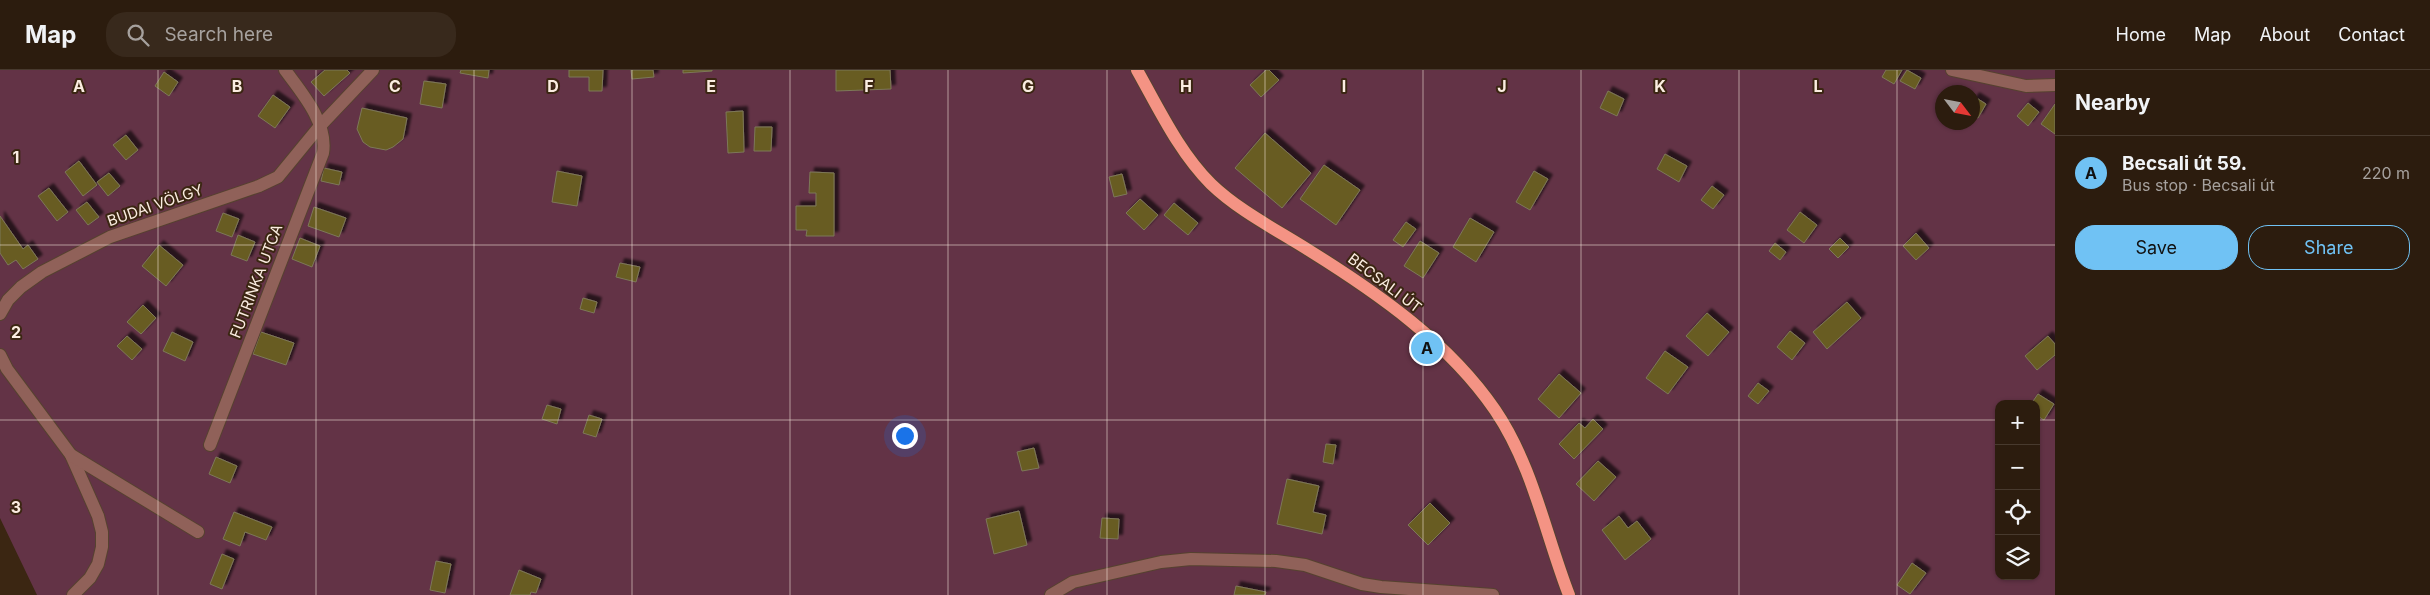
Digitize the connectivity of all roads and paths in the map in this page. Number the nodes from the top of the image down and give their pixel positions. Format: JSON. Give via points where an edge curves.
{"nodes":[{"id":1,"x":285,"y":70,"type":"edge"},
{"id":2,"x":372,"y":70,"type":"edge"},
{"id":3,"x":1137,"y":70,"type":"edge"},
{"id":4,"x":1952,"y":70,"type":"edge"},
{"id":5,"x":2055,"y":85,"type":"edge"},
{"id":6,"x":319,"y":127,"type":"junction"},
{"id":7,"x":0,"y":314,"type":"edge"},
{"id":8,"x":0,"y":355,"type":"edge"},
{"id":9,"x":210,"y":445,"type":"dead end"},
{"id":10,"x":71,"y":455,"type":"junction"},
{"id":11,"x":198,"y":532,"type":"dead end"},
{"id":12,"x":74,"y":595,"type":"edge"},
{"id":13,"x":1051,"y":595,"type":"edge"},
{"id":14,"x":1493,"y":595,"type":"edge"},
{"id":15,"x":1569,"y":595,"type":"edge"}],
"edges":[{"from":1,"to":6,"type":"street","via":[[314,113]]},
{"from":2,"to":6,"type":"street","name":"BUDAI VÖLGY"},
{"from":3,"to":15,"type":"main road","name":"BECSALI ÚT","via":[[1191,161],[1211,184],[1393,308],[1431,339],[1468,377],[1512,436],[1534,488]]},
{"from":4,"to":5,"type":"street","via":[[2026,86]]},
{"from":6,"to":7,"type":"street","name":"BUDAI VÖLGY","via":[[278,177],[110,237],[42,272],[8,300]]},
{"from":6,"to":9,"type":"street","name":"FUTRINKA UTCA","via":[[325,141],[322,153]]},
{"from":8,"to":10,"type":"street"},
{"from":10,"to":11,"type":"street"},
{"from":10,"to":12,"type":"street","via":[[102,532],[98,564]]},
{"from":13,"to":14,"type":"street","via":[[1073,582],[1161,562],[1190,559],[1276,561],[1305,565],[1381,587]]}]}
